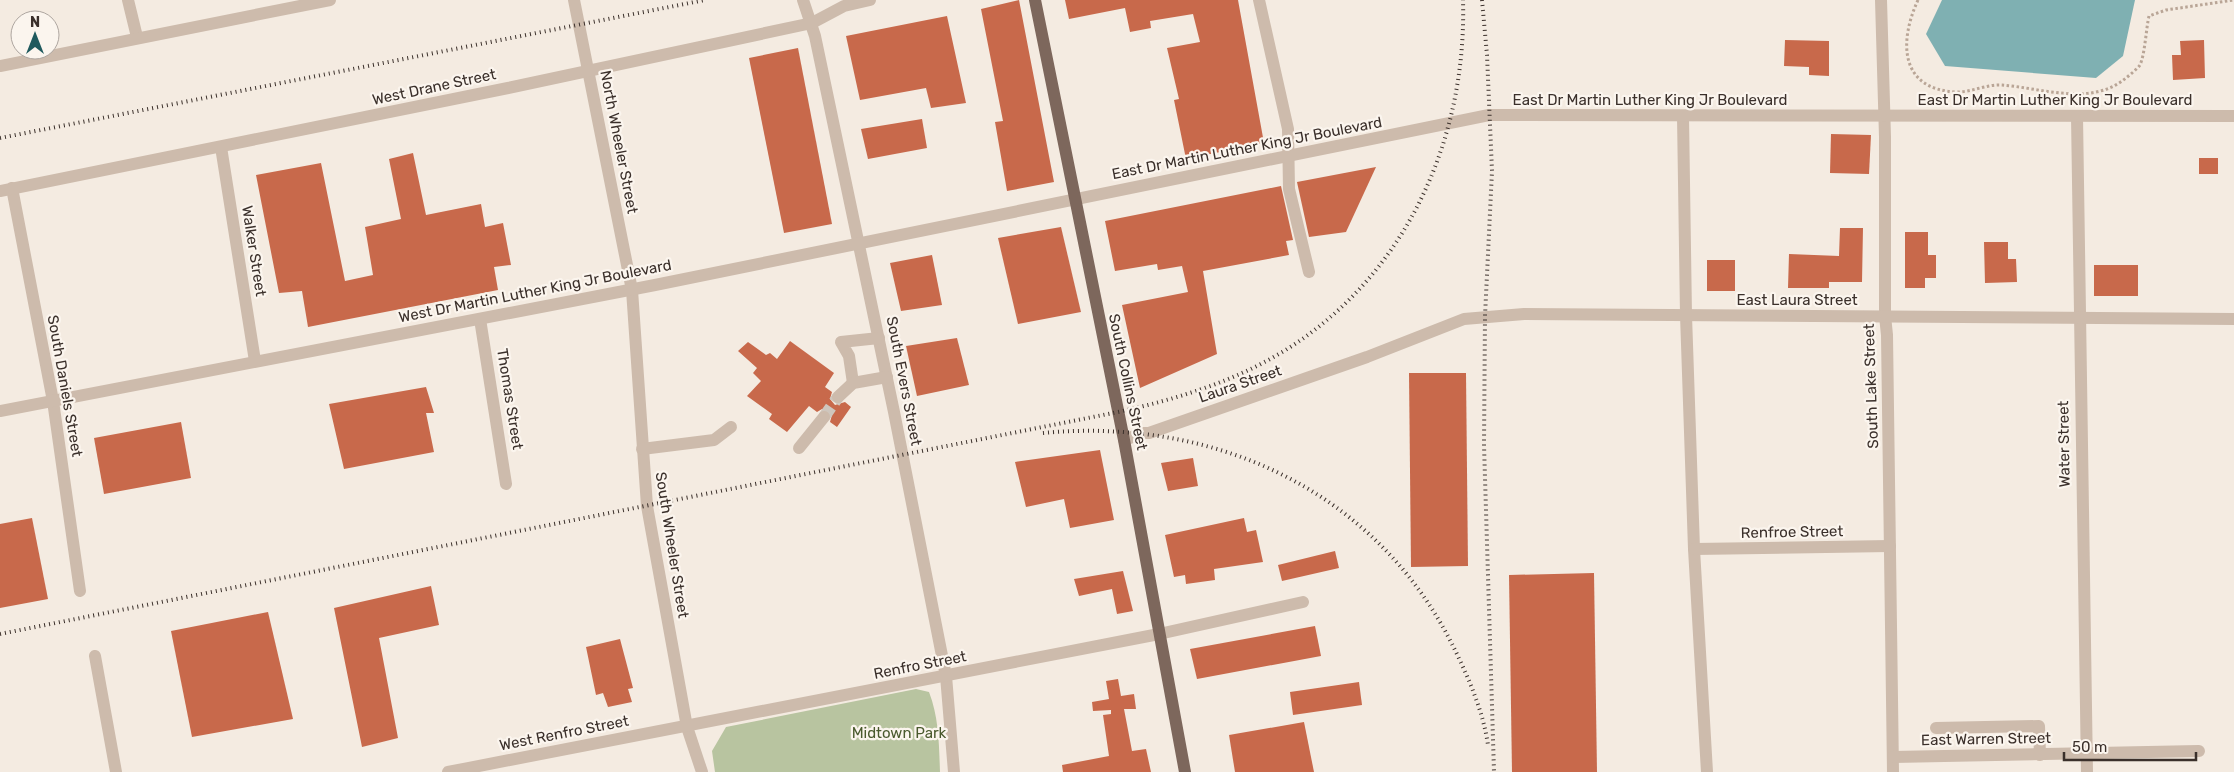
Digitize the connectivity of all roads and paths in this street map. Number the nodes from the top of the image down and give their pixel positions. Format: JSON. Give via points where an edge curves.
{"nodes":[{"id":1,"x":128,"y":0,"type":"edge"},
{"id":2,"x":330,"y":0,"type":"edge"},
{"id":3,"x":574,"y":0,"type":"edge"},
{"id":4,"x":804,"y":0,"type":"edge"},
{"id":5,"x":870,"y":0,"type":"edge"},
{"id":6,"x":1036,"y":0,"type":"edge"},
{"id":7,"x":1259,"y":0,"type":"edge"},
{"id":8,"x":1881,"y":0,"type":"edge"},
{"id":9,"x":1918,"y":0,"type":"edge"},
{"id":10,"x":2234,"y":0,"type":"edge"},
{"id":11,"x":812,"y":23,"type":"junction"},
{"id":12,"x":137,"y":37,"type":"junction"},
{"id":13,"x":0,"y":66,"type":"edge"},
{"id":14,"x":588,"y":70,"type":"junction"},
{"id":15,"x":1683,"y":116,"type":"junction"},
{"id":16,"x":1883,"y":116,"type":"junction"},
{"id":17,"x":2076,"y":116,"type":"junction"},
{"id":18,"x":2234,"y":116,"type":"edge"},
{"id":19,"x":221,"y":147,"type":"junction"},
{"id":20,"x":1287,"y":158,"type":"junction"},
{"id":21,"x":6,"y":190,"type":"edge"},
{"id":22,"x":1074,"y":199,"type":"junction"},
{"id":23,"x":858,"y":244,"type":"junction"},
{"id":24,"x":1309,"y":272,"type":"dead end"},
{"id":25,"x":632,"y":290,"type":"junction"},
{"id":26,"x":1686,"y":315,"type":"junction"},
{"id":27,"x":1885,"y":316,"type":"junction"},
{"id":28,"x":2078,"y":317,"type":"junction"},
{"id":29,"x":480,"y":319,"type":"junction"},
{"id":30,"x":2234,"y":319,"type":"edge"},
{"id":31,"x":878,"y":338,"type":"junction"},
{"id":32,"x":1367,"y":357,"type":"joint"},
{"id":33,"x":254,"y":361,"type":"junction"},
{"id":34,"x":887,"y":377,"type":"junction"},
{"id":35,"x":853,"y":383,"type":"junction"},
{"id":36,"x":838,"y":397,"type":"tunnel mouth"},
{"id":37,"x":54,"y":401,"type":"junction"},
{"id":38,"x":0,"y":411,"type":"edge"},
{"id":39,"x":824,"y":417,"type":"tunnel mouth"},
{"id":40,"x":731,"y":427,"type":"dead end"},
{"id":41,"x":1124,"y":440,"type":"junction"},
{"id":42,"x":800,"y":448,"type":"dead end"},
{"id":43,"x":642,"y":449,"type":"junction"},
{"id":44,"x":506,"y":484,"type":"dead end"},
{"id":45,"x":1890,"y":546,"type":"junction"},
{"id":46,"x":1694,"y":549,"type":"junction"},
{"id":47,"x":80,"y":591,"type":"dead end"},
{"id":48,"x":1303,"y":602,"type":"dead end"},
{"id":49,"x":1159,"y":634,"type":"junction"},
{"id":50,"x":95,"y":656,"type":"dead end"},
{"id":51,"x":946,"y":676,"type":"junction"},
{"id":52,"x":687,"y":727,"type":"junction"},
{"id":53,"x":1936,"y":728,"type":"dead end"},
{"id":54,"x":2199,"y":751,"type":"dead end"},
{"id":55,"x":2086,"y":754,"type":"junction"},
{"id":56,"x":2040,"y":755,"type":"junction"},
{"id":57,"x":1893,"y":757,"type":"junction"},
{"id":58,"x":116,"y":772,"type":"edge"},
{"id":59,"x":448,"y":772,"type":"edge"},
{"id":60,"x":702,"y":772,"type":"edge"},
{"id":61,"x":954,"y":772,"type":"edge"},
{"id":62,"x":1185,"y":772,"type":"edge"},
{"id":63,"x":1708,"y":772,"type":"edge"},
{"id":64,"x":1893,"y":772,"type":"edge"},
{"id":65,"x":2087,"y":772,"type":"edge"}],
"edges":[{"from":1,"to":12,"type":"street"},
{"from":2,"to":12,"type":"street"},
{"from":3,"to":14,"type":"street","name":"North Wheeler Street"},
{"from":4,"to":11,"type":"street","name":"South Evers Street"},
{"from":5,"to":11,"type":"street","name":"West Drane Street","via":[[844,6]]},
{"from":6,"to":22,"type":"main road","name":"South Collins Street"},
{"from":7,"to":20,"type":"street","via":[[1288,129]]},
{"from":8,"to":16,"type":"street","name":"South Lake Street"},
{"from":9,"to":10,"type":"path","via":[[1909,19],[1904,45],[1910,67],[1920,80],[1938,89],[1957,92],[1999,85],[2085,94],[2105,91],[2140,65],[2149,16],[2166,10]]},
{"from":11,"to":14,"type":"street","name":"West Drane Street"},
{"from":11,"to":23,"type":"street","name":"South Evers Street"},
{"from":12,"to":13,"type":"street"},
{"from":14,"to":19,"type":"street","name":"West Drane Street"},
{"from":14,"to":25,"type":"street","name":"North Wheeler Street"},
{"from":15,"to":16,"type":"street","name":"East Dr Martin Luther King Jr Boulevard"},
{"from":15,"to":20,"type":"street","name":"East Dr Martin Luther King Jr Boulevard","via":[[1490,115]]},
{"from":15,"to":26,"type":"street"},
{"from":16,"to":17,"type":"street","name":"East Dr Martin Luther King Jr Boulevard"},
{"from":16,"to":27,"type":"street","name":"South Lake Street"},
{"from":17,"to":18,"type":"street","name":"East Dr Martin Luther King Jr Boulevard"},
{"from":17,"to":28,"type":"street","name":"Water Street"},
{"from":19,"to":21,"type":"street","name":"West Drane Street"},
{"from":19,"to":33,"type":"street","name":"Walker Street"},
{"from":20,"to":22,"type":"street","name":"East Dr Martin Luther King Jr Boulevard"},
{"from":20,"to":24,"type":"street","via":[[1289,189]]},
{"from":21,"to":37,"type":"street","name":"South Daniels Street"},
{"from":22,"to":23,"type":"street","name":"West Dr Martin Luther King Jr Boulevard"},
{"from":22,"to":41,"type":"main road","name":"South Collins Street"},
{"from":23,"to":25,"type":"street","name":"West Dr Martin Luther King Jr Boulevard"},
{"from":23,"to":31,"type":"street","name":"South Evers Street"},
{"from":25,"to":29,"type":"street","name":"West Dr Martin Luther King Jr Boulevard"},
{"from":25,"to":43,"type":"street","name":"South Wheeler Street"},
{"from":26,"to":27,"type":"street","name":"East Laura Street"},
{"from":26,"to":32,"type":"street","name":"East Laura Street","via":[[1485,316],[1464,320]]},
{"from":26,"to":46,"type":"street"},
{"from":27,"to":28,"type":"street","name":"East Laura Street"},
{"from":27,"to":45,"type":"street","name":"South Lake Street","via":[[1888,335]]},
{"from":28,"to":30,"type":"street","name":"East Laura Street"},
{"from":28,"to":55,"type":"street","name":"Water Street"},
{"from":29,"to":33,"type":"street","name":"West Dr Martin Luther King Jr Boulevard"},
{"from":29,"to":44,"type":"street","name":"Thomas Street"},
{"from":31,"to":34,"type":"street","name":"South Evers Street"},
{"from":31,"to":35,"type":"street","via":[[841,342],[850,356]]},
{"from":32,"to":41,"type":"street","name":"Laura Street"},
{"from":33,"to":37,"type":"street","name":"West Dr Martin Luther King Jr Boulevard"},
{"from":34,"to":35,"type":"street"},
{"from":34,"to":51,"type":"street","name":"South Evers Street"},
{"from":35,"to":36,"type":"street"},
{"from":37,"to":38,"type":"street","name":"West Dr Martin Luther King Jr Boulevard"},
{"from":37,"to":47,"type":"street","name":"South Daniels Street"},
{"from":39,"to":42,"type":"street"},
{"from":40,"to":43,"type":"street","via":[[714,440]]},
{"from":41,"to":49,"type":"main road","name":"South Collins Street"},
{"from":43,"to":52,"type":"street","name":"South Wheeler Street","via":[[646,506]]},
{"from":45,"to":46,"type":"street","name":"Renfroe Street"},
{"from":45,"to":57,"type":"street","name":"South Lake Street"},
{"from":46,"to":63,"type":"street"},
{"from":48,"to":49,"type":"street","name":"Renfro Street"},
{"from":49,"to":51,"type":"street","name":"Renfro Street"},
{"from":49,"to":62,"type":"main road","name":"South Collins Street"},
{"from":50,"to":58,"type":"street"},
{"from":51,"to":52,"type":"street","name":"Renfro Street"},
{"from":51,"to":61,"type":"street","name":"South Evers Street"},
{"from":52,"to":59,"type":"street","name":"West Renfro Street"},
{"from":52,"to":60,"type":"street","name":"South Wheeler Street"},
{"from":53,"to":56,"type":"street","via":[[2039,726]]},
{"from":54,"to":55,"type":"street","name":"East Warren Street"},
{"from":55,"to":56,"type":"street","name":"East Warren Street"},
{"from":55,"to":65,"type":"street","name":"Water Street"},
{"from":56,"to":57,"type":"street","name":"East Warren Street"},
{"from":57,"to":64,"type":"street","name":"South Lake Street"}]}
